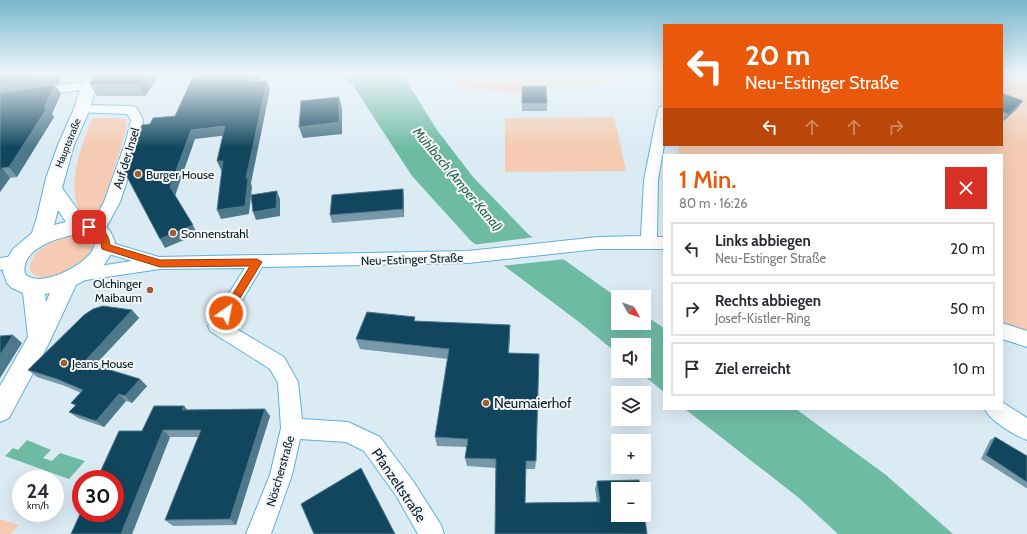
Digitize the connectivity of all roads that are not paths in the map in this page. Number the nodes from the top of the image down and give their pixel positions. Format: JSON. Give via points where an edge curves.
{"nodes":[{"id":1,"x":85,"y":99,"type":"edge"},
{"id":2,"x":82,"y":109,"type":"junction"},
{"id":3,"x":663,"y":115,"type":"edge"},
{"id":4,"x":53,"y":189,"type":"junction"},
{"id":5,"x":94,"y":234,"type":"junction"},
{"id":6,"x":40,"y":238,"type":"junction"},
{"id":7,"x":656,"y":242,"type":"edge"},
{"id":8,"x":257,"y":262,"type":"junction"},
{"id":9,"x":7,"y":263,"type":"edge"},
{"id":10,"x":160,"y":263,"type":"junction"},
{"id":11,"x":73,"y":278,"type":"junction"},
{"id":12,"x":33,"y":287,"type":"junction"},
{"id":13,"x":1003,"y":331,"type":"edge"},
{"id":14,"x":40,"y":338,"type":"junction"},
{"id":15,"x":1027,"y":339,"type":"edge"},
{"id":16,"x":0,"y":410,"type":"edge"},
{"id":17,"x":997,"y":410,"type":"edge"},
{"id":18,"x":292,"y":428,"type":"junction"},
{"id":19,"x":1027,"y":430,"type":"edge"},
{"id":20,"x":258,"y":534,"type":"edge"},
{"id":21,"x":432,"y":534,"type":"edge"}],
"edges":[{"from":1,"to":2,"type":"street","name":"Hauptstraße"},
{"from":2,"to":4,"type":"street","name":"Hauptstraße","via":[[66,144],[54,178]]},
{"from":2,"to":5,"type":"street","name":"Auf der Insel","via":[[132,110],[137,120],[133,141],[112,202]]},
{"from":3,"to":7,"type":"street","via":[[651,180]]},
{"from":4,"to":5,"type":"street"},
{"from":4,"to":6,"type":"street","name":"Hauptstraße"},
{"from":5,"to":6,"type":"street","via":[[67,228]]},
{"from":5,"to":10,"type":"street","name":"Neu-Estinger Straße"},
{"from":5,"to":11,"type":"street","via":[[96,261]]},
{"from":6,"to":9,"type":"street"},
{"from":7,"to":8,"type":"street","name":"Neu-Estinger Straße","via":[[574,245],[473,257]]},
{"from":8,"to":10,"type":"street","name":"Neu-Estinger Straße"},
{"from":8,"to":18,"type":"street","name":"Nöscherstraße","via":[[217,326],[277,363],[288,382]]},
{"from":9,"to":12,"type":"street","via":[[16,281]]},
{"from":10,"to":11,"type":"street","name":"Neu-Estinger Straße"},
{"from":11,"to":12,"type":"street","via":[[50,286]]},
{"from":11,"to":14,"type":"street"},
{"from":12,"to":14,"type":"street"},
{"from":13,"to":15,"type":"street"},
{"from":14,"to":16,"type":"street"},
{"from":17,"to":19,"type":"street"},
{"from":18,"to":20,"type":"street","name":"Nöscherstraße","via":[[281,475]]},
{"from":18,"to":21,"type":"street","name":"Pfanzeltstraße","via":[[348,432],[372,444],[405,489]]}]}
